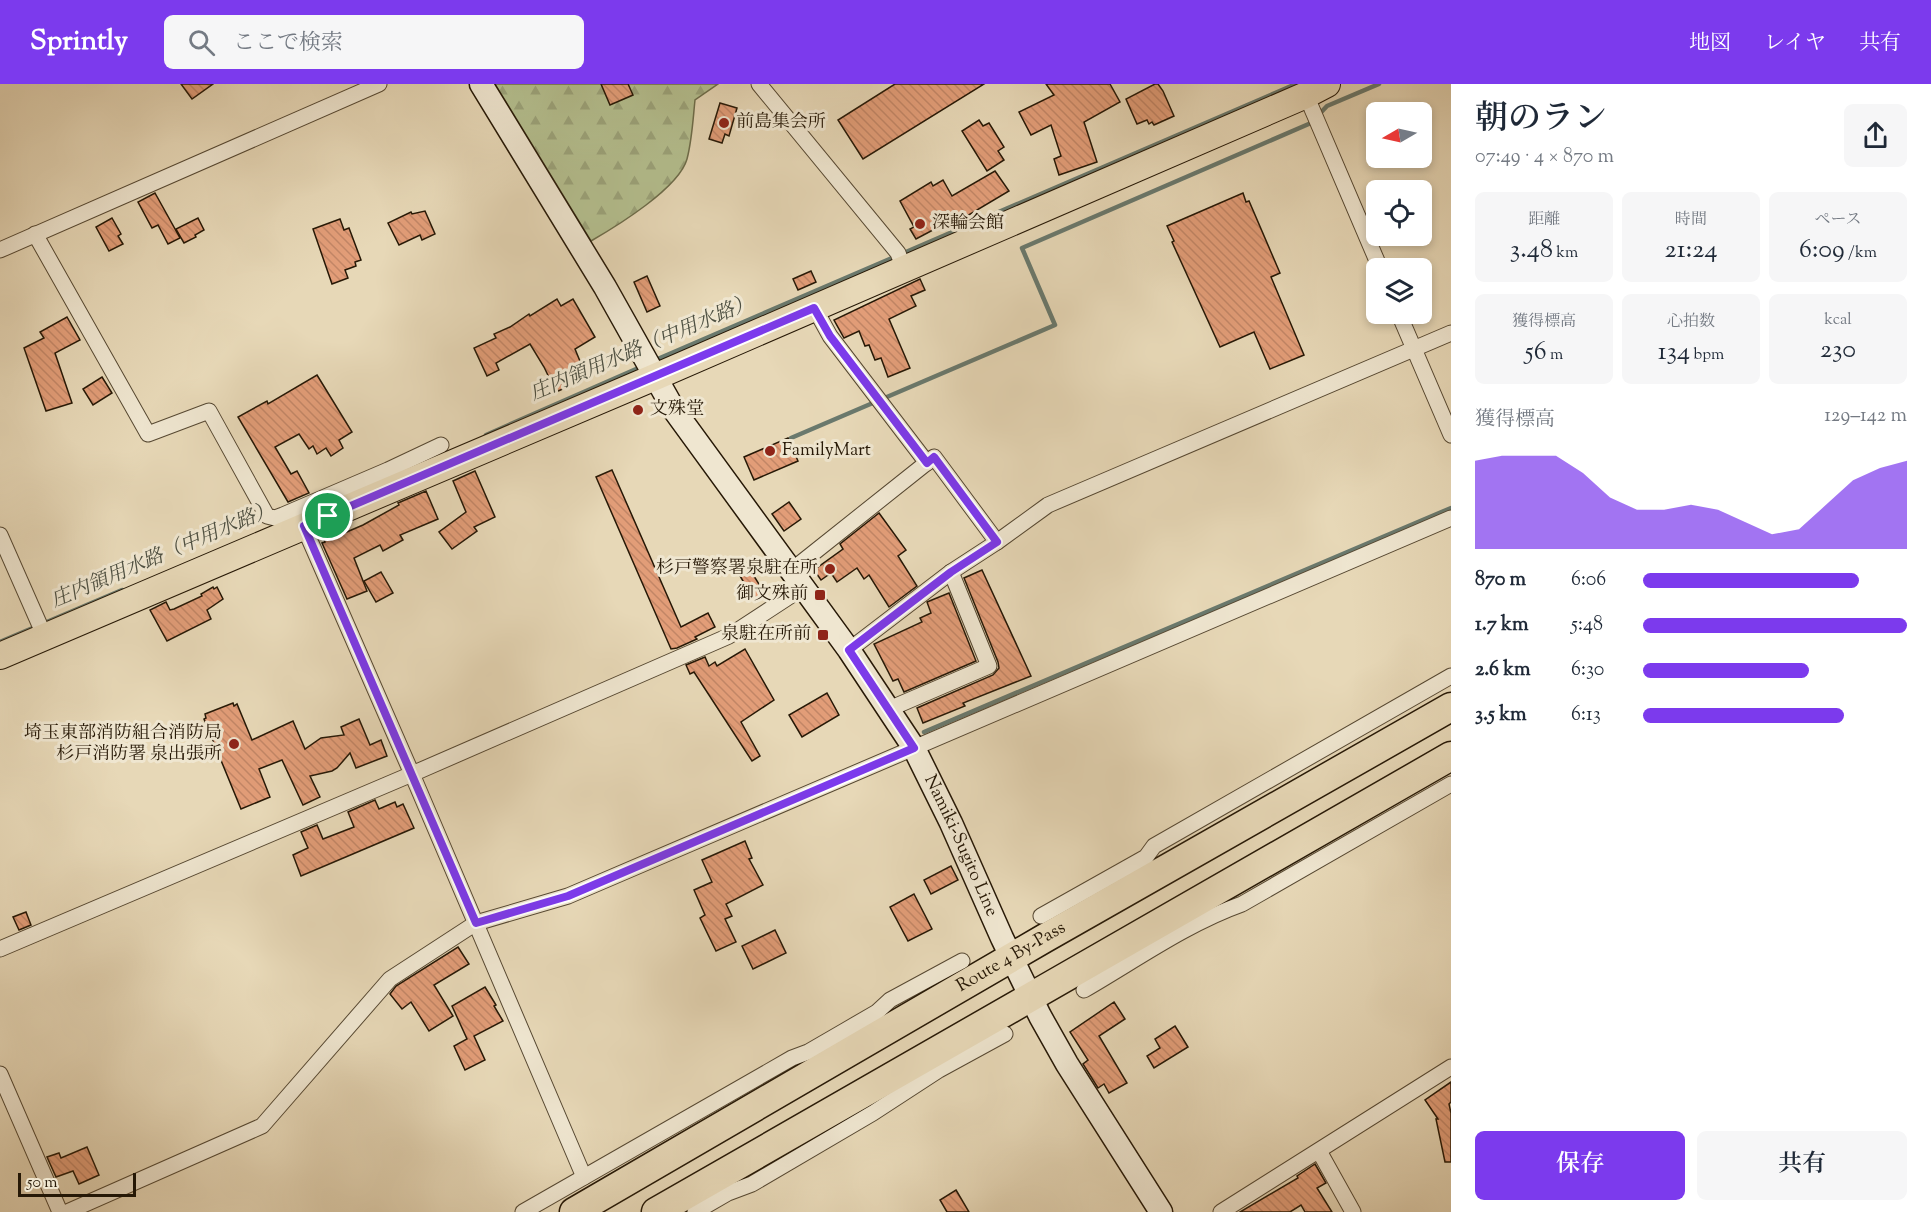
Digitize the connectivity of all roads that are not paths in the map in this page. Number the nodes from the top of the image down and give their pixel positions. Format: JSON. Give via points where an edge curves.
{"nodes":[{"id":1,"x":379,"y":84,"type":"edge"},
{"id":2,"x":481,"y":84,"type":"edge"},
{"id":3,"x":759,"y":84,"type":"edge"},
{"id":4,"x":1317,"y":89,"type":"edge"},
{"id":5,"x":36,"y":234,"type":"junction"},
{"id":6,"x":0,"y":250,"type":"edge"},
{"id":7,"x":1376,"y":258,"type":"edge"},
{"id":8,"x":904,"y":269,"type":"junction"},
{"id":9,"x":814,"y":308,"type":"junction"},
{"id":10,"x":1404,"y":324,"type":"edge"},
{"id":11,"x":1451,"y":333,"type":"edge"},
{"id":12,"x":1414,"y":348,"type":"junction"},
{"id":13,"x":654,"y":377,"type":"junction"},
{"id":14,"x":1451,"y":435,"type":"edge"},
{"id":15,"x":441,"y":445,"type":"dead end"},
{"id":16,"x":927,"y":463,"type":"junction"},
{"id":17,"x":324,"y":508,"type":"junction"},
{"id":18,"x":1451,"y":518,"type":"edge"},
{"id":19,"x":304,"y":526,"type":"junction"},
{"id":20,"x":0,"y":535,"type":"edge"},
{"id":21,"x":997,"y":542,"type":"junction"},
{"id":22,"x":951,"y":572,"type":"junction"},
{"id":23,"x":798,"y":578,"type":"junction"},
{"id":24,"x":45,"y":637,"type":"junction"},
{"id":25,"x":849,"y":650,"type":"junction"},
{"id":26,"x":0,"y":656,"type":"edge"},
{"id":27,"x":1451,"y":676,"type":"edge"},
{"id":28,"x":1451,"y":707,"type":"edge"},
{"id":29,"x":889,"y":709,"type":"junction"},
{"id":30,"x":914,"y":748,"type":"junction"},
{"id":31,"x":1451,"y":756,"type":"edge"},
{"id":32,"x":412,"y":774,"type":"junction"},
{"id":33,"x":1451,"y":784,"type":"edge"},
{"id":34,"x":1118,"y":886,"type":"junction"},
{"id":35,"x":1041,"y":916,"type":"dead end"},
{"id":36,"x":1190,"y":916,"type":"junction"},
{"id":37,"x":476,"y":923,"type":"junction"},
{"id":38,"x":0,"y":949,"type":"edge"},
{"id":39,"x":1011,"y":958,"type":"junction"},
{"id":40,"x":962,"y":961,"type":"dead end"},
{"id":41,"x":1084,"y":990,"type":"dead end"},
{"id":42,"x":1030,"y":997,"type":"junction"},
{"id":43,"x":1005,"y":1035,"type":"dead end"},
{"id":44,"x":1451,"y":1067,"type":"edge"},
{"id":45,"x":0,"y":1074,"type":"edge"},
{"id":46,"x":1319,"y":1151,"type":"junction"},
{"id":47,"x":584,"y":1177,"type":"junction"},
{"id":48,"x":695,"y":1205,"type":"edge"},
{"id":49,"x":60,"y":1212,"type":"edge"},
{"id":50,"x":67,"y":1212,"type":"edge"},
{"id":51,"x":523,"y":1212,"type":"edge"},
{"id":52,"x":574,"y":1212,"type":"edge"},
{"id":53,"x":656,"y":1212,"type":"edge"},
{"id":54,"x":1161,"y":1212,"type":"edge"},
{"id":55,"x":1221,"y":1212,"type":"edge"},
{"id":56,"x":1353,"y":1212,"type":"edge"}],
"edges":[{"from":1,"to":5,"type":"street"},
{"from":2,"to":13,"type":"main road","name":"Namiki-Sugito Line","via":[[605,286]]},
{"from":3,"to":8,"type":"street","via":[[898,253]]},
{"from":4,"to":7,"type":"street"},
{"from":4,"to":8,"type":"main road"},
{"from":5,"to":6,"type":"street"},
{"from":5,"to":17,"type":"street","via":[[148,434],[209,411],[267,516]]},
{"from":8,"to":9,"type":"main road"},
{"from":9,"to":13,"type":"main road"},
{"from":9,"to":16,"type":"street","via":[[830,336]]},
{"from":10,"to":12,"type":"street"},
{"from":11,"to":12,"type":"street"},
{"from":12,"to":14,"type":"street"},
{"from":12,"to":21,"type":"street","via":[[1048,505]]},
{"from":13,"to":17,"type":"main road"},
{"from":13,"to":23,"type":"main road","name":"Namiki-Sugito Line"},
{"from":15,"to":17,"type":"street"},
{"from":16,"to":21,"type":"street","via":[[934,457]]},
{"from":16,"to":23,"type":"street"},
{"from":17,"to":19,"type":"main road"},
{"from":18,"to":30,"type":"street"},
{"from":19,"to":24,"type":"main road"},
{"from":19,"to":32,"type":"street"},
{"from":20,"to":24,"type":"street"},
{"from":21,"to":22,"type":"street"},
{"from":22,"to":25,"type":"street"},
{"from":22,"to":29,"type":"street","via":[[989,666]]},
{"from":23,"to":25,"type":"main road","name":"Namiki-Sugito Line"},
{"from":23,"to":32,"type":"street","via":[[729,636]]},
{"from":24,"to":26,"type":"main road"},
{"from":25,"to":29,"type":"main road","name":"Namiki-Sugito Line"},
{"from":27,"to":34,"type":"street","via":[[1154,846]]},
{"from":28,"to":34,"type":"highway","name":"Route 4 By-Pass"},
{"from":29,"to":30,"type":"main road","name":"Namiki-Sugito Line"},
{"from":30,"to":37,"type":"street","via":[[568,896]]},
{"from":30,"to":39,"type":"main road","name":"Namiki-Sugito Line"},
{"from":31,"to":36,"type":"highway"},
{"from":32,"to":37,"type":"street"},
{"from":32,"to":38,"type":"street"},
{"from":33,"to":36,"type":"street","via":[[1242,904],[1217,913]]},
{"from":34,"to":35,"type":"street","via":[[1076,895]]},
{"from":34,"to":39,"type":"highway","name":"Route 4 By-Pass"},
{"from":36,"to":41,"type":"street"},
{"from":36,"to":42,"type":"highway"},
{"from":37,"to":47,"type":"street"},
{"from":37,"to":50,"type":"street","via":[[390,978],[262,1126]]},
{"from":39,"to":42,"type":"main road","name":"Namiki-Sugito Line"},
{"from":39,"to":52,"type":"highway","name":"Route 4 By-Pass"},
{"from":40,"to":47,"type":"street"},
{"from":42,"to":48,"type":"highway"},
{"from":42,"to":54,"type":"main road","name":"Namiki-Sugito Line","via":[[1067,1064]]},
{"from":43,"to":48,"type":"street","via":[[939,1070],[752,1184]]},
{"from":44,"to":46,"type":"street"},
{"from":45,"to":49,"type":"street"},
{"from":46,"to":55,"type":"street"},
{"from":46,"to":56,"type":"street"},
{"from":47,"to":51,"type":"street"},
{"from":48,"to":53,"type":"highway"}]}
